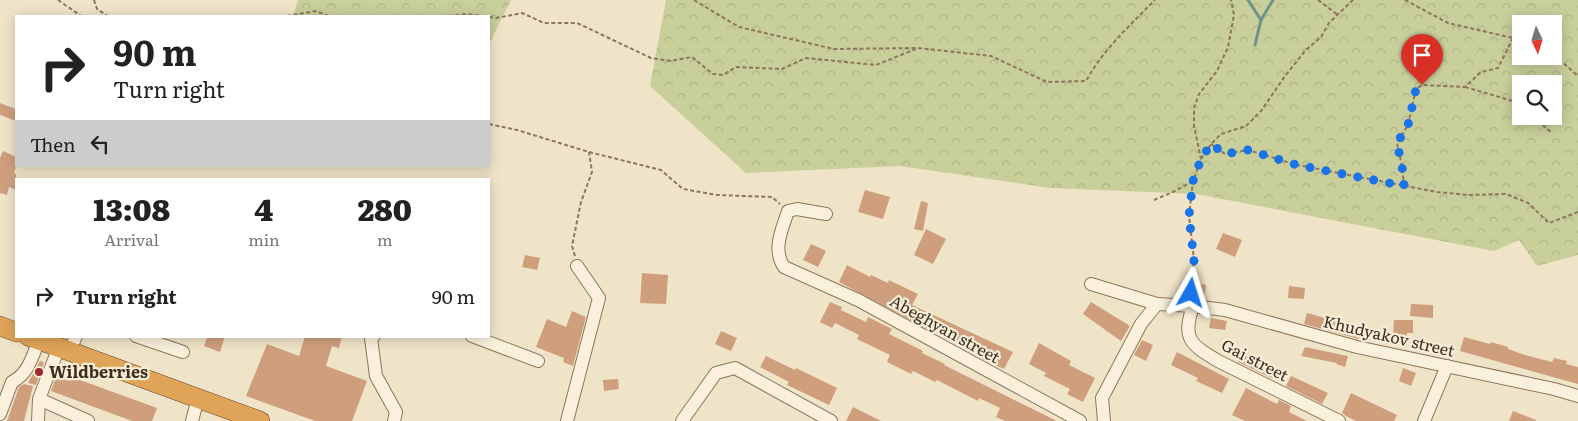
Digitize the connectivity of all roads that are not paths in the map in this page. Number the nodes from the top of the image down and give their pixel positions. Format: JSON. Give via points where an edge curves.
{"nodes":[{"id":1,"x":826,"y":214,"type":"dead end"},
{"id":2,"x":577,"y":266,"type":"road end"},
{"id":3,"x":1090,"y":284,"type":"dead end"},
{"id":4,"x":1157,"y":304,"type":"junction"},
{"id":5,"x":1193,"y":306,"type":"junction"},
{"id":6,"x":0,"y":326,"type":"edge"},
{"id":7,"x":15,"y":332,"type":"edge"},
{"id":8,"x":34,"y":338,"type":"edge"},
{"id":9,"x":142,"y":338,"type":"edge"},
{"id":10,"x":372,"y":338,"type":"edge"},
{"id":11,"x":477,"y":338,"type":"edge"},
{"id":12,"x":68,"y":345,"type":"edge"},
{"id":13,"x":182,"y":352,"type":"dead end"},
{"id":14,"x":538,"y":361,"type":"dead end"},
{"id":15,"x":1447,"y":366,"type":"junction"},
{"id":16,"x":1578,"y":396,"type":"edge"},
{"id":17,"x":198,"y":398,"type":"junction"},
{"id":18,"x":39,"y":399,"type":"junction"},
{"id":19,"x":0,"y":414,"type":"edge"},
{"id":20,"x":38,"y":421,"type":"edge"},
{"id":21,"x":88,"y":421,"type":"edge"},
{"id":22,"x":192,"y":421,"type":"edge"},
{"id":23,"x":260,"y":421,"type":"edge"},
{"id":24,"x":394,"y":421,"type":"edge"},
{"id":25,"x":567,"y":421,"type":"edge"},
{"id":26,"x":682,"y":421,"type":"edge"},
{"id":27,"x":831,"y":421,"type":"edge"},
{"id":28,"x":1080,"y":421,"type":"edge"},
{"id":29,"x":1104,"y":421,"type":"edge"},
{"id":30,"x":1339,"y":421,"type":"edge"},
{"id":31,"x":1424,"y":421,"type":"edge"}],
"edges":[{"from":1,"to":28,"type":"street","name":"Abeghyan street","via":[[798,209],[788,211],[777,247],[778,259],[784,267],[858,300]]},
{"from":2,"to":25,"type":"street","via":[[600,298]]},
{"from":3,"to":4,"type":"street","name":"Khudyakov street"},
{"from":4,"to":5,"type":"street","name":"Khudyakov street"},
{"from":4,"to":29,"type":"street","via":[[1141,324],[1102,398]]},
{"from":5,"to":15,"type":"street","name":"Khudyakov street","via":[[1225,310],[1357,347]]},
{"from":5,"to":30,"type":"street","name":"Gai street","via":[[1188,330],[1193,344],[1201,351]]},
{"from":6,"to":7,"type":"highway"},
{"from":8,"to":12,"type":"highway"},
{"from":8,"to":19,"type":"street","via":[[28,369],[12,382]]},
{"from":9,"to":13,"type":"street"},
{"from":10,"to":24,"type":"street","via":[[376,376],[396,412]]},
{"from":11,"to":14,"type":"street"},
{"from":12,"to":17,"type":"highway"},
{"from":12,"to":18,"type":"street"},
{"from":15,"to":16,"type":"street","name":"Khudyakov street"},
{"from":15,"to":31,"type":"street"},
{"from":17,"to":22,"type":"street"},
{"from":17,"to":23,"type":"highway"},
{"from":18,"to":20,"type":"street"},
{"from":18,"to":21,"type":"street"},
{"from":26,"to":27,"type":"street","via":[[716,373],[735,368]]}]}
